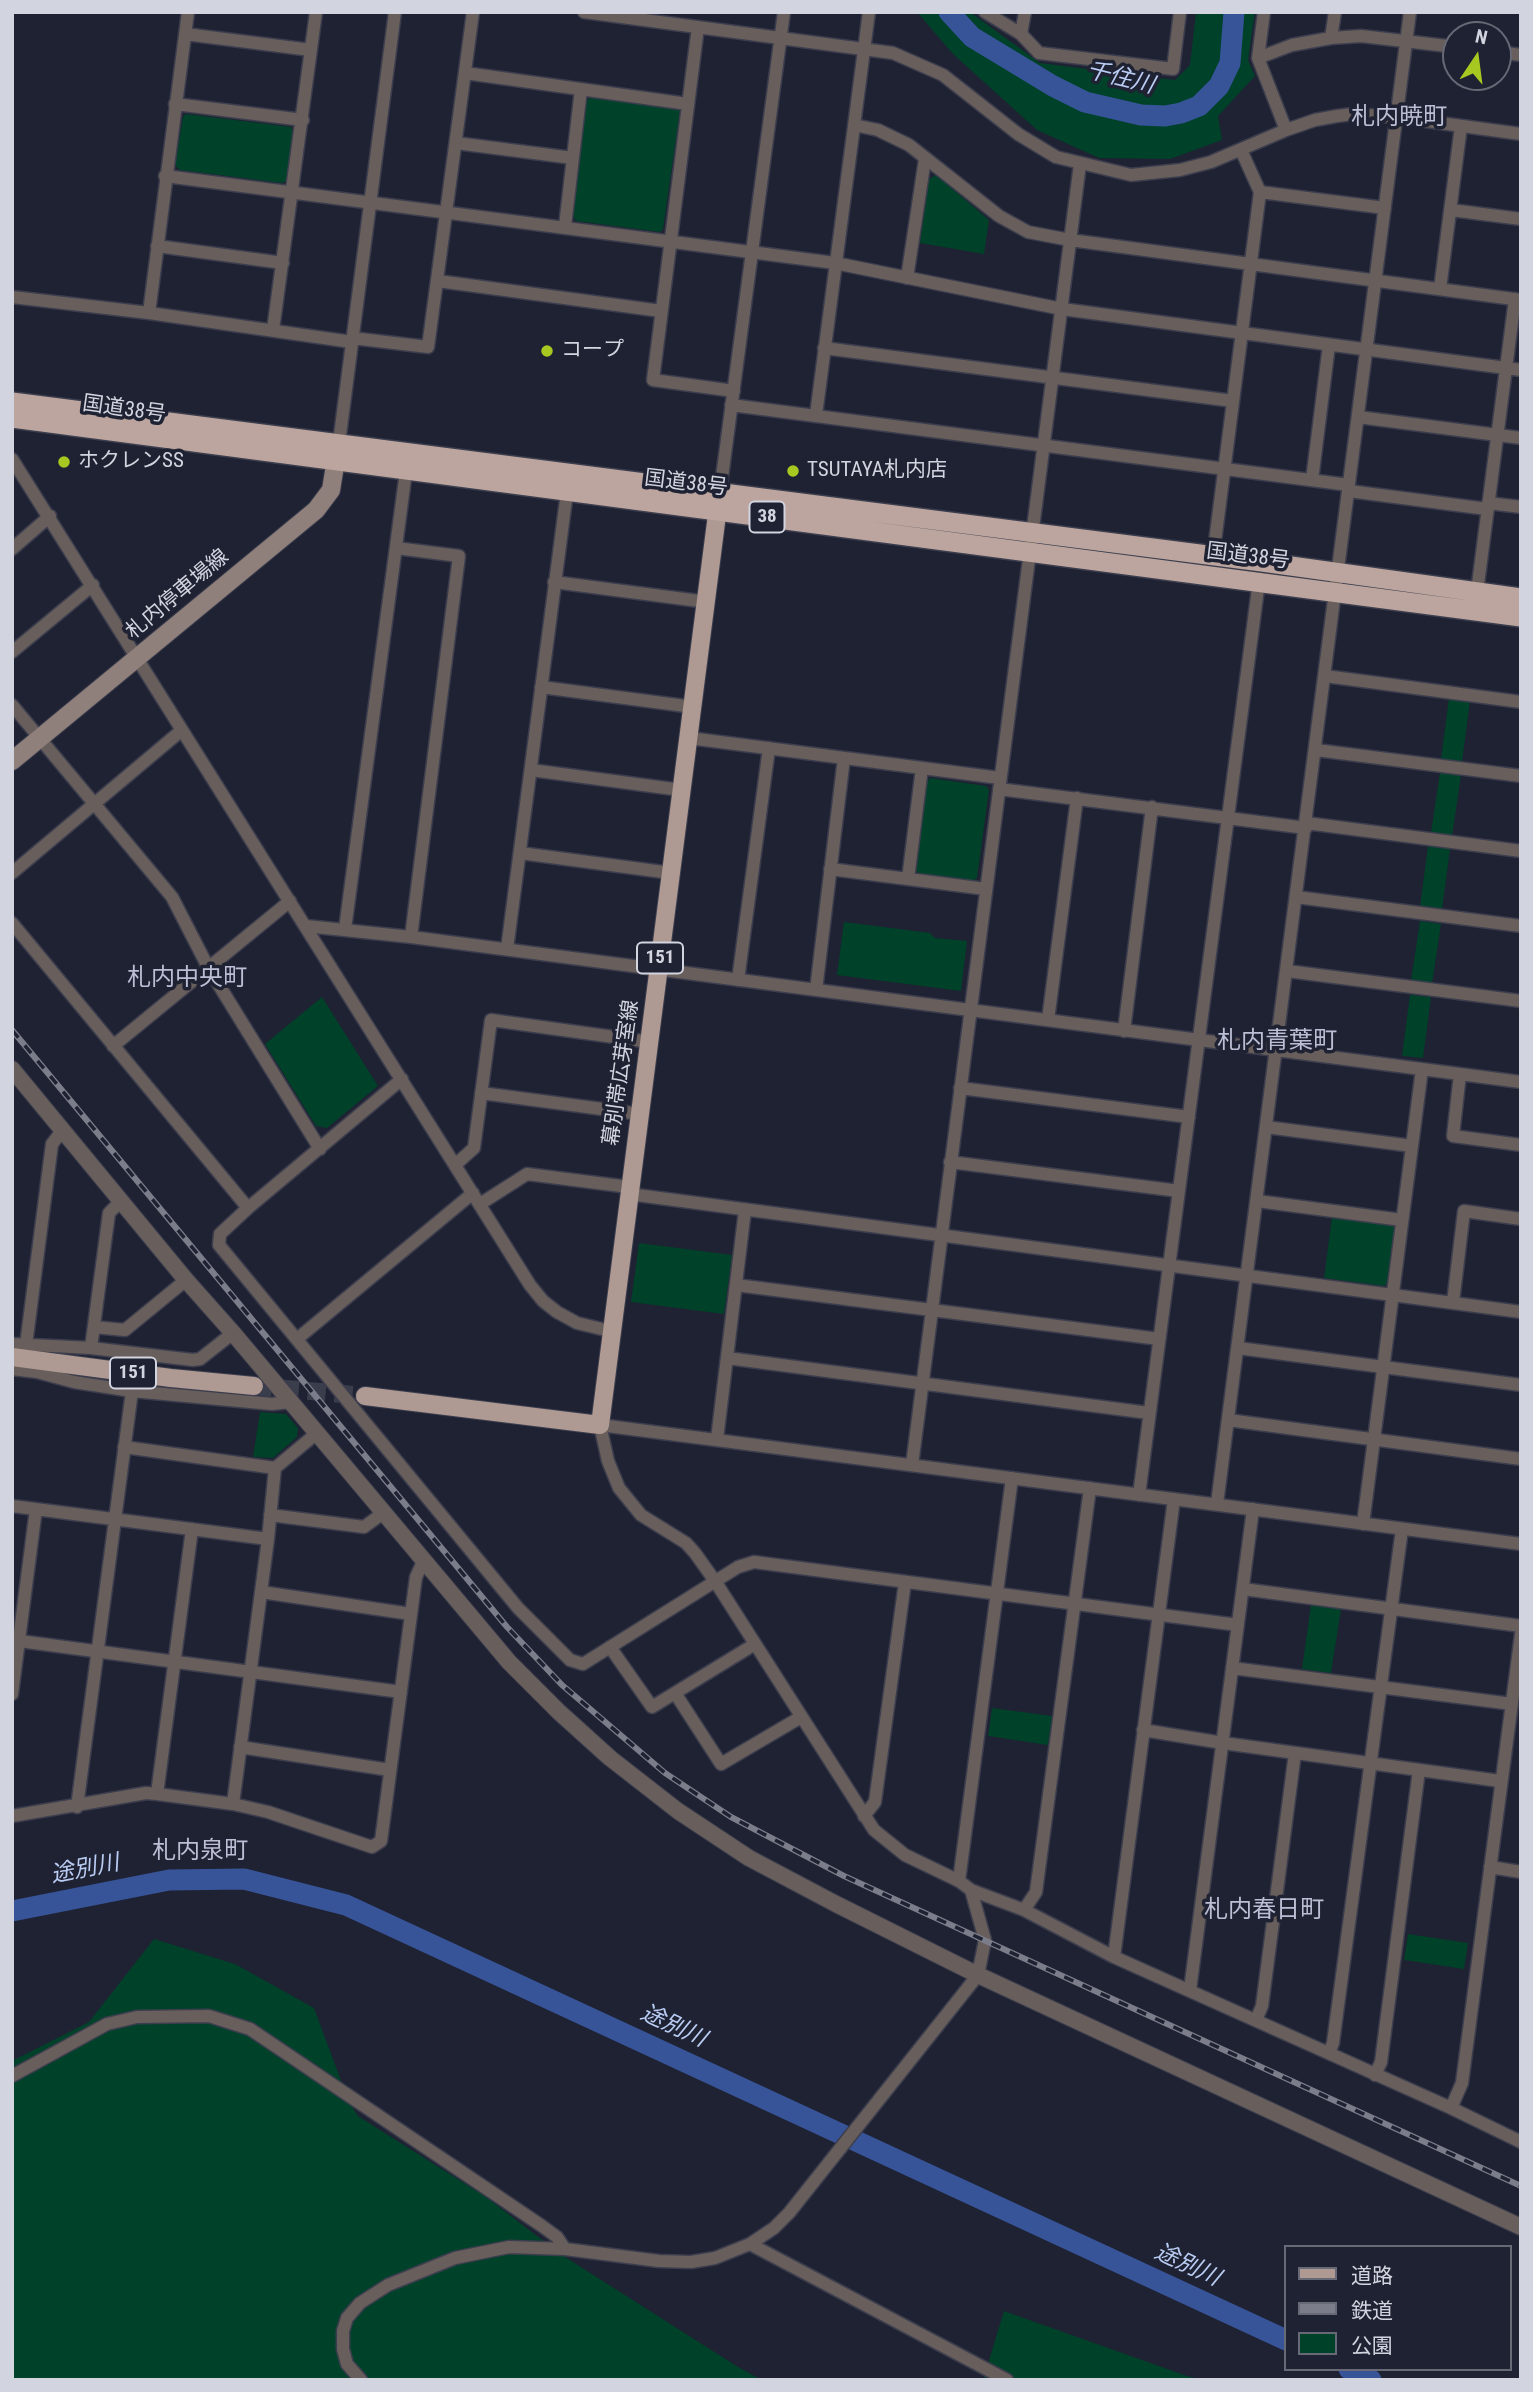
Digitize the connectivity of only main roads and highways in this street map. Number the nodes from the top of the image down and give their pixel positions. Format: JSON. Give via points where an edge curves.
{"nodes":[{"id":1,"x":12,"y":402,"type":"edge"},
{"id":2,"x":12,"y":418,"type":"edge"},
{"id":3,"x":338,"y":452,"type":"junction"},
{"id":4,"x":407,"y":461,"type":"junction"},
{"id":5,"x":719,"y":502,"type":"junction"},
{"id":6,"x":1337,"y":583,"type":"junction"},
{"id":7,"x":1521,"y":598,"type":"edge"},
{"id":8,"x":1521,"y":617,"type":"edge"},
{"id":9,"x":12,"y":761,"type":"edge"},
{"id":10,"x":17,"y":1349,"type":"edge"},
{"id":11,"x":254,"y":1385,"type":"tunnel mouth"},
{"id":12,"x":365,"y":1396,"type":"tunnel mouth"}],
"edges":[{"from":1,"to":3,"type":"highway","name":"国道38号","number":"38"},
{"from":2,"to":3,"type":"highway","name":"国道38号","number":"38"},
{"from":3,"to":4,"type":"highway","name":"国道38号","number":"38"},
{"from":3,"to":9,"type":"main road","name":"札内停車場線","via":[[331,490],[316,510]]},
{"from":4,"to":5,"type":"highway","name":"国道38号","number":"38"},
{"from":4,"to":5,"type":"highway","name":"国道38号","number":"38","via":[[567,492]]},
{"from":5,"to":6,"type":"highway","name":"国道38号","number":"38","via":[[1032,533],[1213,557]]},
{"from":5,"to":6,"type":"highway","name":"国道38号","number":"38","via":[[1030,553],[1259,581]]},
{"from":5,"to":12,"type":"main road","name":"幕別帯広芽室線","number":"151","via":[[600,1425]]},
{"from":6,"to":7,"type":"highway","name":"国道38号","number":"38"},
{"from":6,"to":8,"type":"highway","name":"国道38号","number":"38"},
{"from":10,"to":11,"type":"main road","number":"151","via":[[171,1378]]}]}
